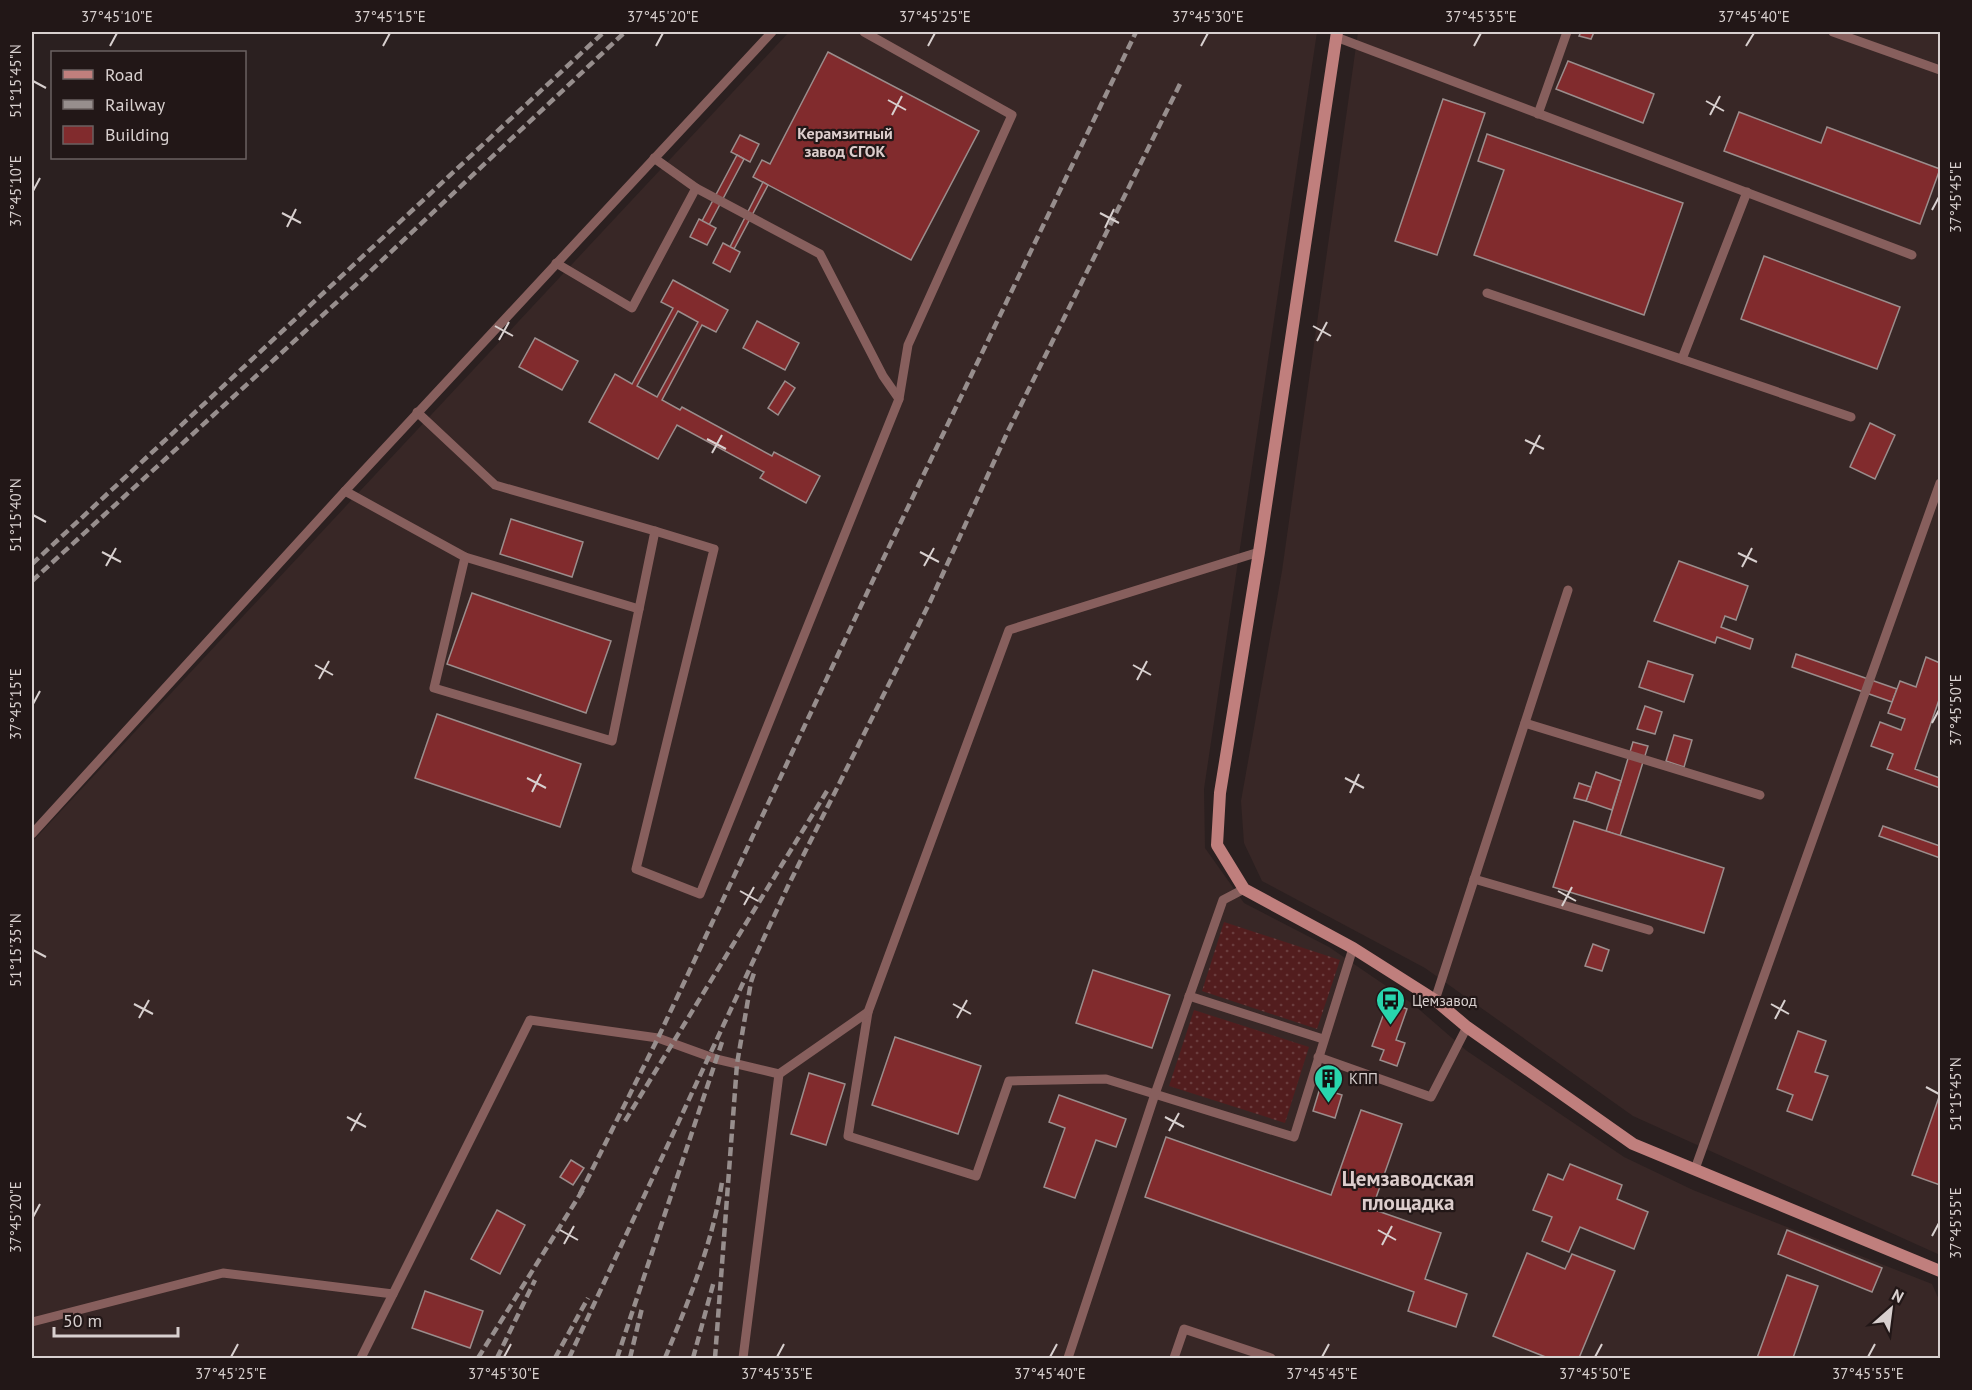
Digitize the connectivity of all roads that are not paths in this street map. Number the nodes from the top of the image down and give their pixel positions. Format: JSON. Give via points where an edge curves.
{"nodes":[{"id":1,"x":772,"y":32,"type":"edge"},
{"id":2,"x":864,"y":32,"type":"edge"},
{"id":3,"x":1567,"y":32,"type":"edge"},
{"id":4,"x":1833,"y":32,"type":"edge"},
{"id":5,"x":1337,"y":34,"type":"edge"},
{"id":6,"x":1941,"y":70,"type":"edge"},
{"id":7,"x":1538,"y":114,"type":"junction"},
{"id":8,"x":654,"y":158,"type":"junction"},
{"id":9,"x":696,"y":188,"type":"junction"},
{"id":10,"x":1746,"y":192,"type":"junction"},
{"id":11,"x":1912,"y":255,"type":"dead end"},
{"id":12,"x":556,"y":263,"type":"junction"},
{"id":13,"x":1487,"y":293,"type":"dead end"},
{"id":14,"x":1682,"y":359,"type":"junction"},
{"id":15,"x":899,"y":399,"type":"junction"},
{"id":16,"x":417,"y":412,"type":"junction"},
{"id":17,"x":1851,"y":417,"type":"dead end"},
{"id":18,"x":1941,"y":483,"type":"edge"},
{"id":19,"x":345,"y":491,"type":"junction"},
{"id":20,"x":655,"y":531,"type":"junction"},
{"id":21,"x":1259,"y":552,"type":"junction"},
{"id":22,"x":465,"y":557,"type":"junction"},
{"id":23,"x":1568,"y":590,"type":"dead end"},
{"id":24,"x":639,"y":609,"type":"junction"},
{"id":25,"x":1525,"y":723,"type":"junction"},
{"id":26,"x":1760,"y":795,"type":"dead end"},
{"id":27,"x":32,"y":834,"type":"edge"},
{"id":28,"x":1474,"y":879,"type":"junction"},
{"id":29,"x":1244,"y":889,"type":"junction"},
{"id":30,"x":1649,"y":930,"type":"dead end"},
{"id":31,"x":1353,"y":948,"type":"junction"},
{"id":32,"x":1189,"y":996,"type":"junction"},
{"id":33,"x":1436,"y":1000,"type":"junction"},
{"id":34,"x":868,"y":1012,"type":"junction"},
{"id":35,"x":1467,"y":1027,"type":"junction"},
{"id":36,"x":1323,"y":1039,"type":"junction"},
{"id":37,"x":1318,"y":1057,"type":"junction"},
{"id":38,"x":779,"y":1074,"type":"junction"},
{"id":39,"x":1155,"y":1094,"type":"junction"},
{"id":40,"x":1695,"y":1169,"type":"junction"},
{"id":41,"x":1941,"y":1271,"type":"edge"},
{"id":42,"x":393,"y":1294,"type":"junction"},
{"id":43,"x":32,"y":1322,"type":"edge"},
{"id":44,"x":361,"y":1359,"type":"edge"},
{"id":45,"x":743,"y":1359,"type":"edge"},
{"id":46,"x":1068,"y":1359,"type":"edge"},
{"id":47,"x":1174,"y":1359,"type":"edge"},
{"id":48,"x":1270,"y":1359,"type":"edge"}],
"edges":[{"from":1,"to":8,"type":"lane"},
{"from":2,"to":15,"type":"lane","via":[[1012,115],[908,345]]},
{"from":3,"to":7,"type":"lane"},
{"from":4,"to":6,"type":"lane"},
{"from":5,"to":7,"type":"lane"},
{"from":5,"to":21,"type":"street"},
{"from":7,"to":10,"type":"lane"},
{"from":8,"to":9,"type":"lane"},
{"from":8,"to":12,"type":"lane"},
{"from":9,"to":12,"type":"lane","via":[[632,308]]},
{"from":9,"to":15,"type":"lane","via":[[820,254],[883,376]]},
{"from":10,"to":11,"type":"lane"},
{"from":10,"to":14,"type":"lane"},
{"from":12,"to":16,"type":"lane"},
{"from":13,"to":14,"type":"lane"},
{"from":14,"to":17,"type":"lane"},
{"from":15,"to":20,"type":"lane","via":[[699,894],[636,869],[714,549]]},
{"from":16,"to":19,"type":"lane"},
{"from":16,"to":20,"type":"lane","via":[[495,485]]},
{"from":18,"to":40,"type":"lane"},
{"from":19,"to":22,"type":"lane"},
{"from":19,"to":27,"type":"lane"},
{"from":20,"to":24,"type":"lane"},
{"from":21,"to":29,"type":"street","via":[[1220,793],[1217,845]]},
{"from":21,"to":34,"type":"lane","via":[[1009,630]]},
{"from":22,"to":24,"type":"lane"},
{"from":22,"to":24,"type":"lane","via":[[434,688],[612,741]]},
{"from":23,"to":25,"type":"lane"},
{"from":25,"to":26,"type":"lane"},
{"from":25,"to":28,"type":"lane"},
{"from":28,"to":30,"type":"lane"},
{"from":28,"to":33,"type":"lane"},
{"from":29,"to":31,"type":"street"},
{"from":29,"to":32,"type":"lane","via":[[1223,900]]},
{"from":31,"to":33,"type":"street"},
{"from":31,"to":36,"type":"lane"},
{"from":32,"to":36,"type":"lane"},
{"from":32,"to":39,"type":"lane"},
{"from":33,"to":35,"type":"street"},
{"from":34,"to":38,"type":"lane"},
{"from":34,"to":39,"type":"lane","via":[[848,1136],[976,1176],[1009,1081],[1106,1079]]},
{"from":35,"to":37,"type":"lane","via":[[1431,1097]]},
{"from":35,"to":40,"type":"street","via":[[1633,1144]]},
{"from":36,"to":37,"type":"lane"},
{"from":37,"to":39,"type":"lane","via":[[1294,1137]]},
{"from":38,"to":42,"type":"lane","via":[[716,1059],[658,1038],[530,1020]]},
{"from":38,"to":45,"type":"lane"},
{"from":39,"to":46,"type":"lane"},
{"from":40,"to":41,"type":"street"},
{"from":42,"to":43,"type":"lane","via":[[223,1273]]},
{"from":42,"to":44,"type":"lane"},
{"from":47,"to":48,"type":"lane","via":[[1184,1329]]}]}
